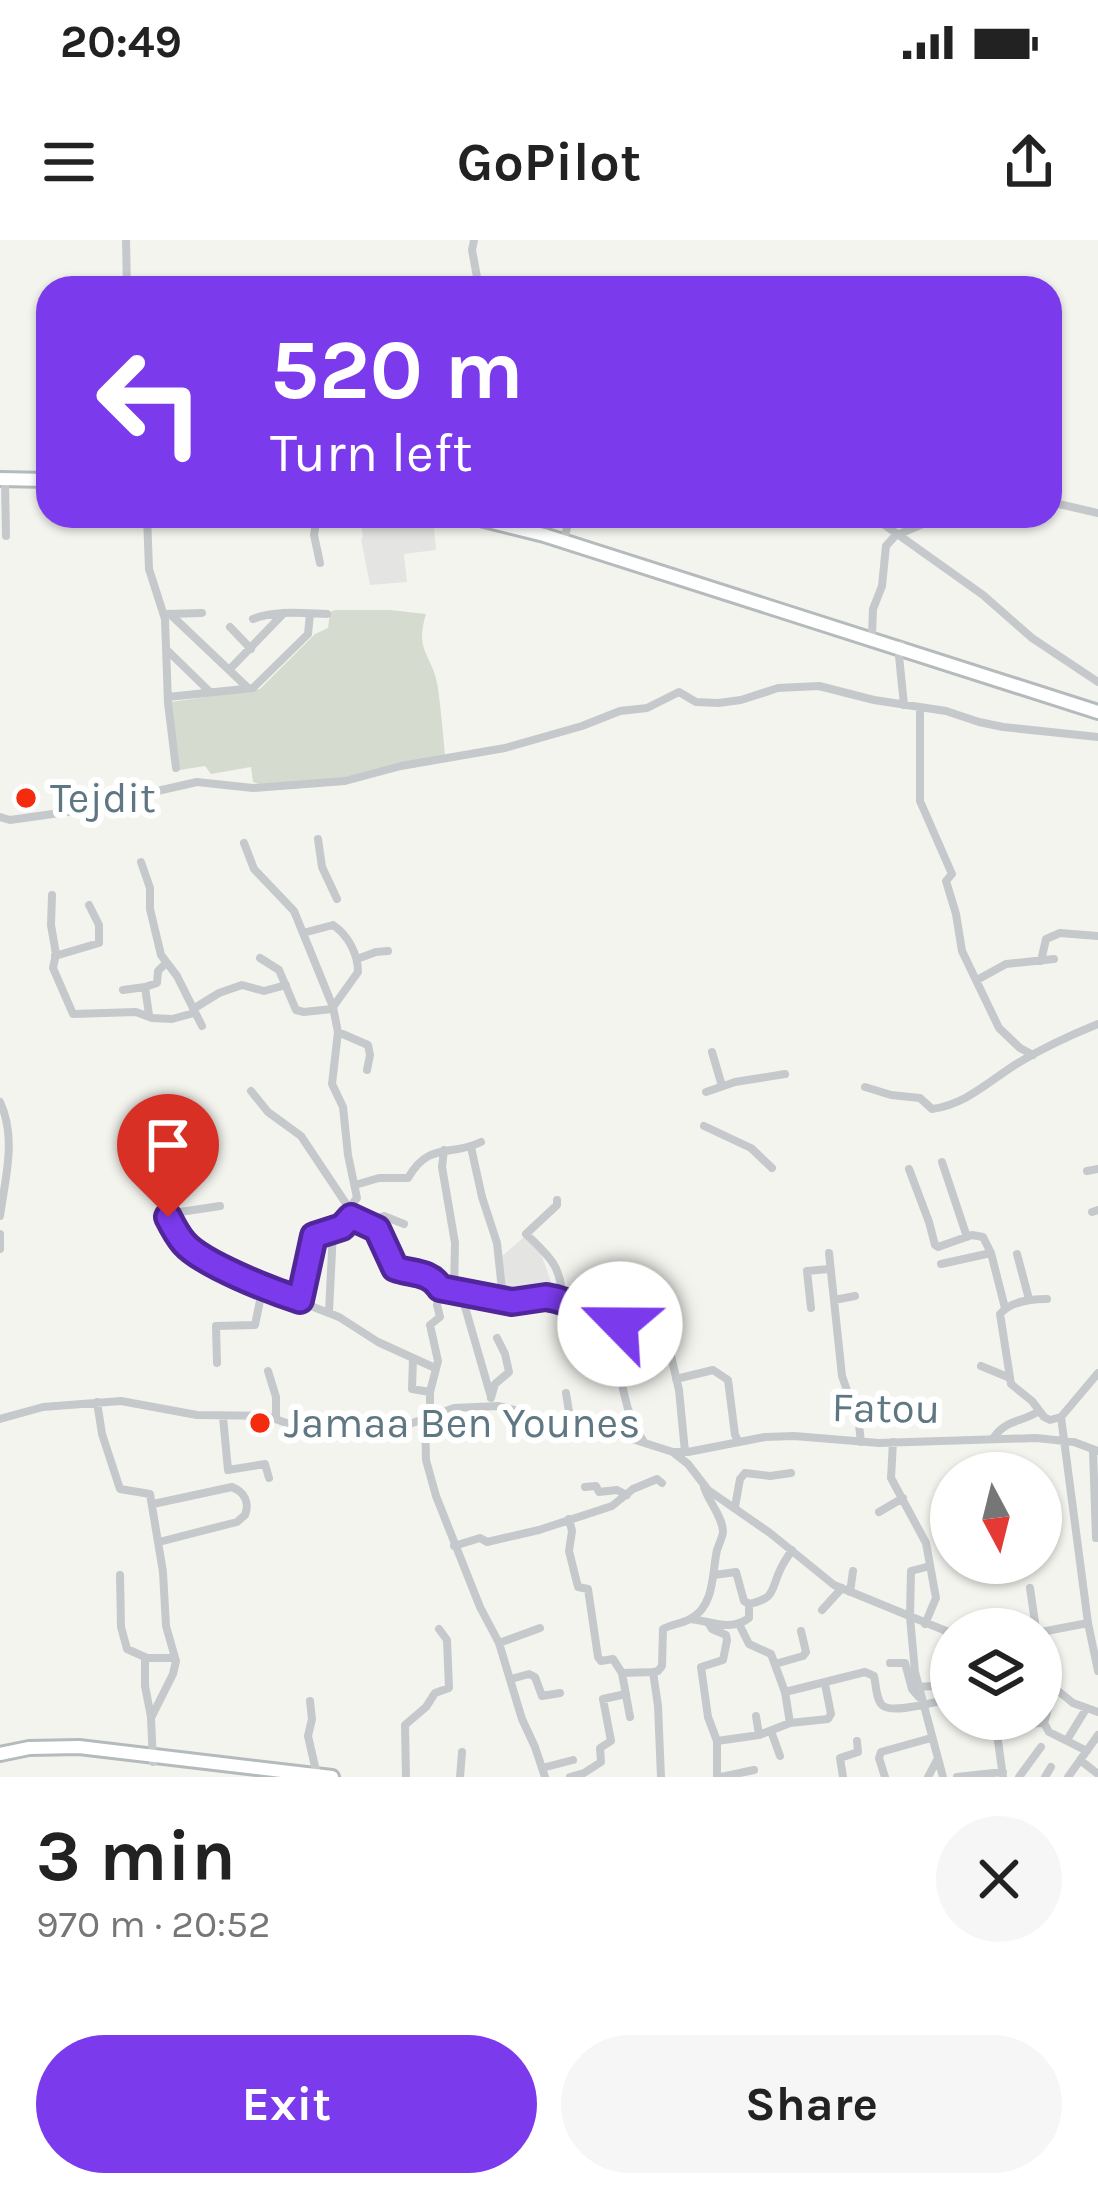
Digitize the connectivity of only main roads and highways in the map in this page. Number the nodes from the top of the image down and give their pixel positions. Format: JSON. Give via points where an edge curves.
{"nodes":[{"id":1,"x":2,"y":477,"type":"edge"},
{"id":2,"x":36,"y":477,"type":"edge"},
{"id":3,"x":528,"y":528,"type":"edge"},
{"id":4,"x":539,"y":528,"type":"edge"},
{"id":5,"x":568,"y":536,"type":"junction"},
{"id":6,"x":828,"y":623,"type":"junction"},
{"id":7,"x":901,"y":646,"type":"junction"},
{"id":8,"x":1098,"y":709,"type":"edge"},
{"id":9,"x":0,"y":1759,"type":"edge"},
{"id":10,"x":153,"y":1759,"type":"junction"},
{"id":11,"x":316,"y":1776,"type":"edge"},
{"id":12,"x":287,"y":1777,"type":"edge"},
{"id":13,"x":332,"y":1777,"type":"edge"}],
"edges":[{"from":1,"to":2,"type":"main road"},
{"from":3,"to":5,"type":"main road"},
{"from":4,"to":5,"type":"main road"},
{"from":5,"to":6,"type":"main road"},
{"from":6,"to":7,"type":"main road"},
{"from":6,"to":7,"type":"main road"},
{"from":7,"to":8,"type":"main road"},
{"from":9,"to":10,"type":"main road","via":[[50,1746]]},
{"from":10,"to":11,"type":"main road"},
{"from":10,"to":12,"type":"main road"},
{"from":11,"to":13,"type":"main road"}]}
